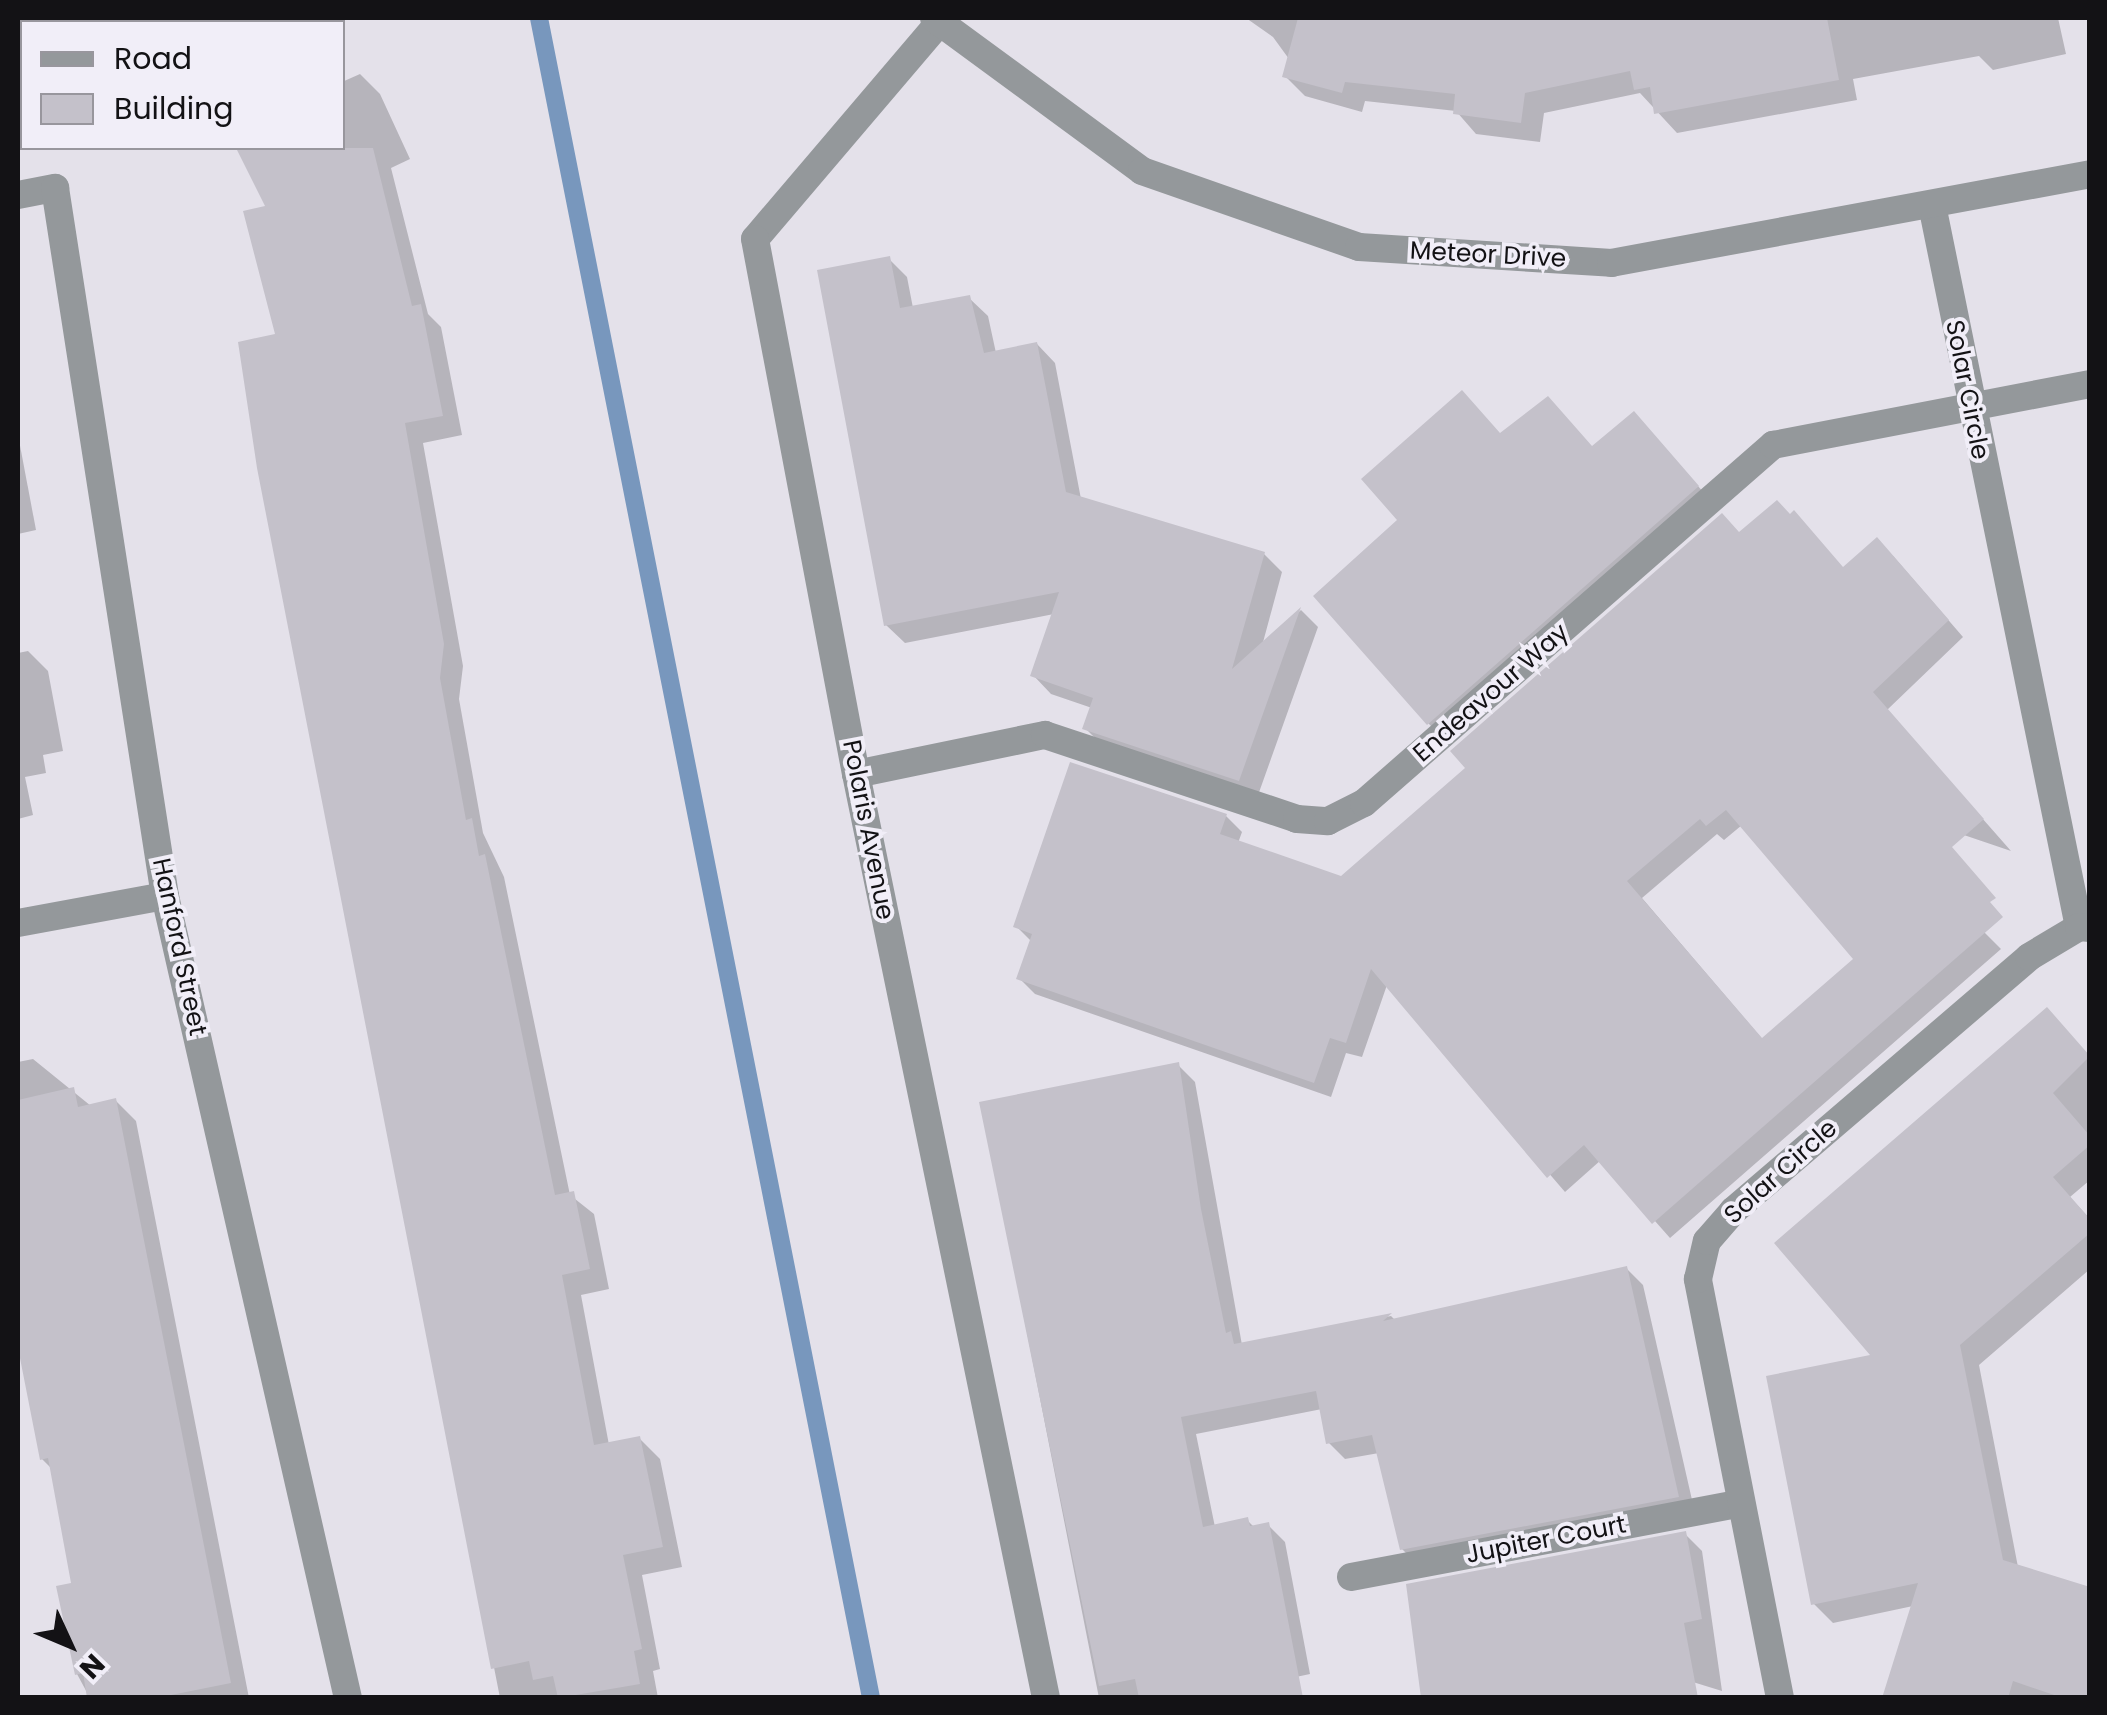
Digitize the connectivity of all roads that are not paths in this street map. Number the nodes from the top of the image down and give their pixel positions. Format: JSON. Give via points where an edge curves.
{"nodes":[{"id":1,"x":936,"y":20,"type":"edge"},
{"id":2,"x":2090,"y":174,"type":"edge"},
{"id":3,"x":18,"y":195,"type":"edge"},
{"id":4,"x":1932,"y":204,"type":"junction"},
{"id":5,"x":2090,"y":384,"type":"edge"},
{"id":6,"x":1970,"y":408,"type":"junction"},
{"id":7,"x":856,"y":774,"type":"junction"},
{"id":8,"x":165,"y":896,"type":"junction"},
{"id":9,"x":18,"y":922,"type":"edge"},
{"id":10,"x":2084,"y":927,"type":"edge"},
{"id":11,"x":1741,"y":1504,"type":"junction"},
{"id":12,"x":1352,"y":1577,"type":"dead end"},
{"id":13,"x":348,"y":1698,"type":"edge"},
{"id":14,"x":1046,"y":1698,"type":"edge"},
{"id":15,"x":1780,"y":1698,"type":"edge"}],
"edges":[{"from":1,"to":4,"type":"street","name":"Meteor Drive","via":[[1142,171],[1359,248],[1611,262]]},
{"from":1,"to":7,"type":"street","name":"Polaris Avenue","via":[[754,239]]},
{"from":2,"to":4,"type":"street","name":"Meteor Drive"},
{"from":3,"to":8,"type":"street","name":"Hanford Street","via":[[55,188]]},
{"from":4,"to":6,"type":"street","name":"Solar Circle"},
{"from":5,"to":6,"type":"street","name":"Endeavour Way"},
{"from":6,"to":7,"type":"street","name":"Endeavour Way","via":[[1773,445],[1364,804],[1328,821],[1297,819],[1046,734]]},
{"from":6,"to":10,"type":"street","name":"Solar Circle"},
{"from":7,"to":14,"type":"street","name":"Polaris Avenue"},
{"from":8,"to":9,"type":"street"},
{"from":8,"to":13,"type":"street","name":"Hanford Street"},
{"from":10,"to":11,"type":"street","name":"Solar Circle","via":[[2029,958],[1734,1211],[1708,1241],[1698,1279]]},
{"from":11,"to":12,"type":"street","name":"Jupiter Court"},
{"from":11,"to":15,"type":"street","name":"Solar Circle"}]}
